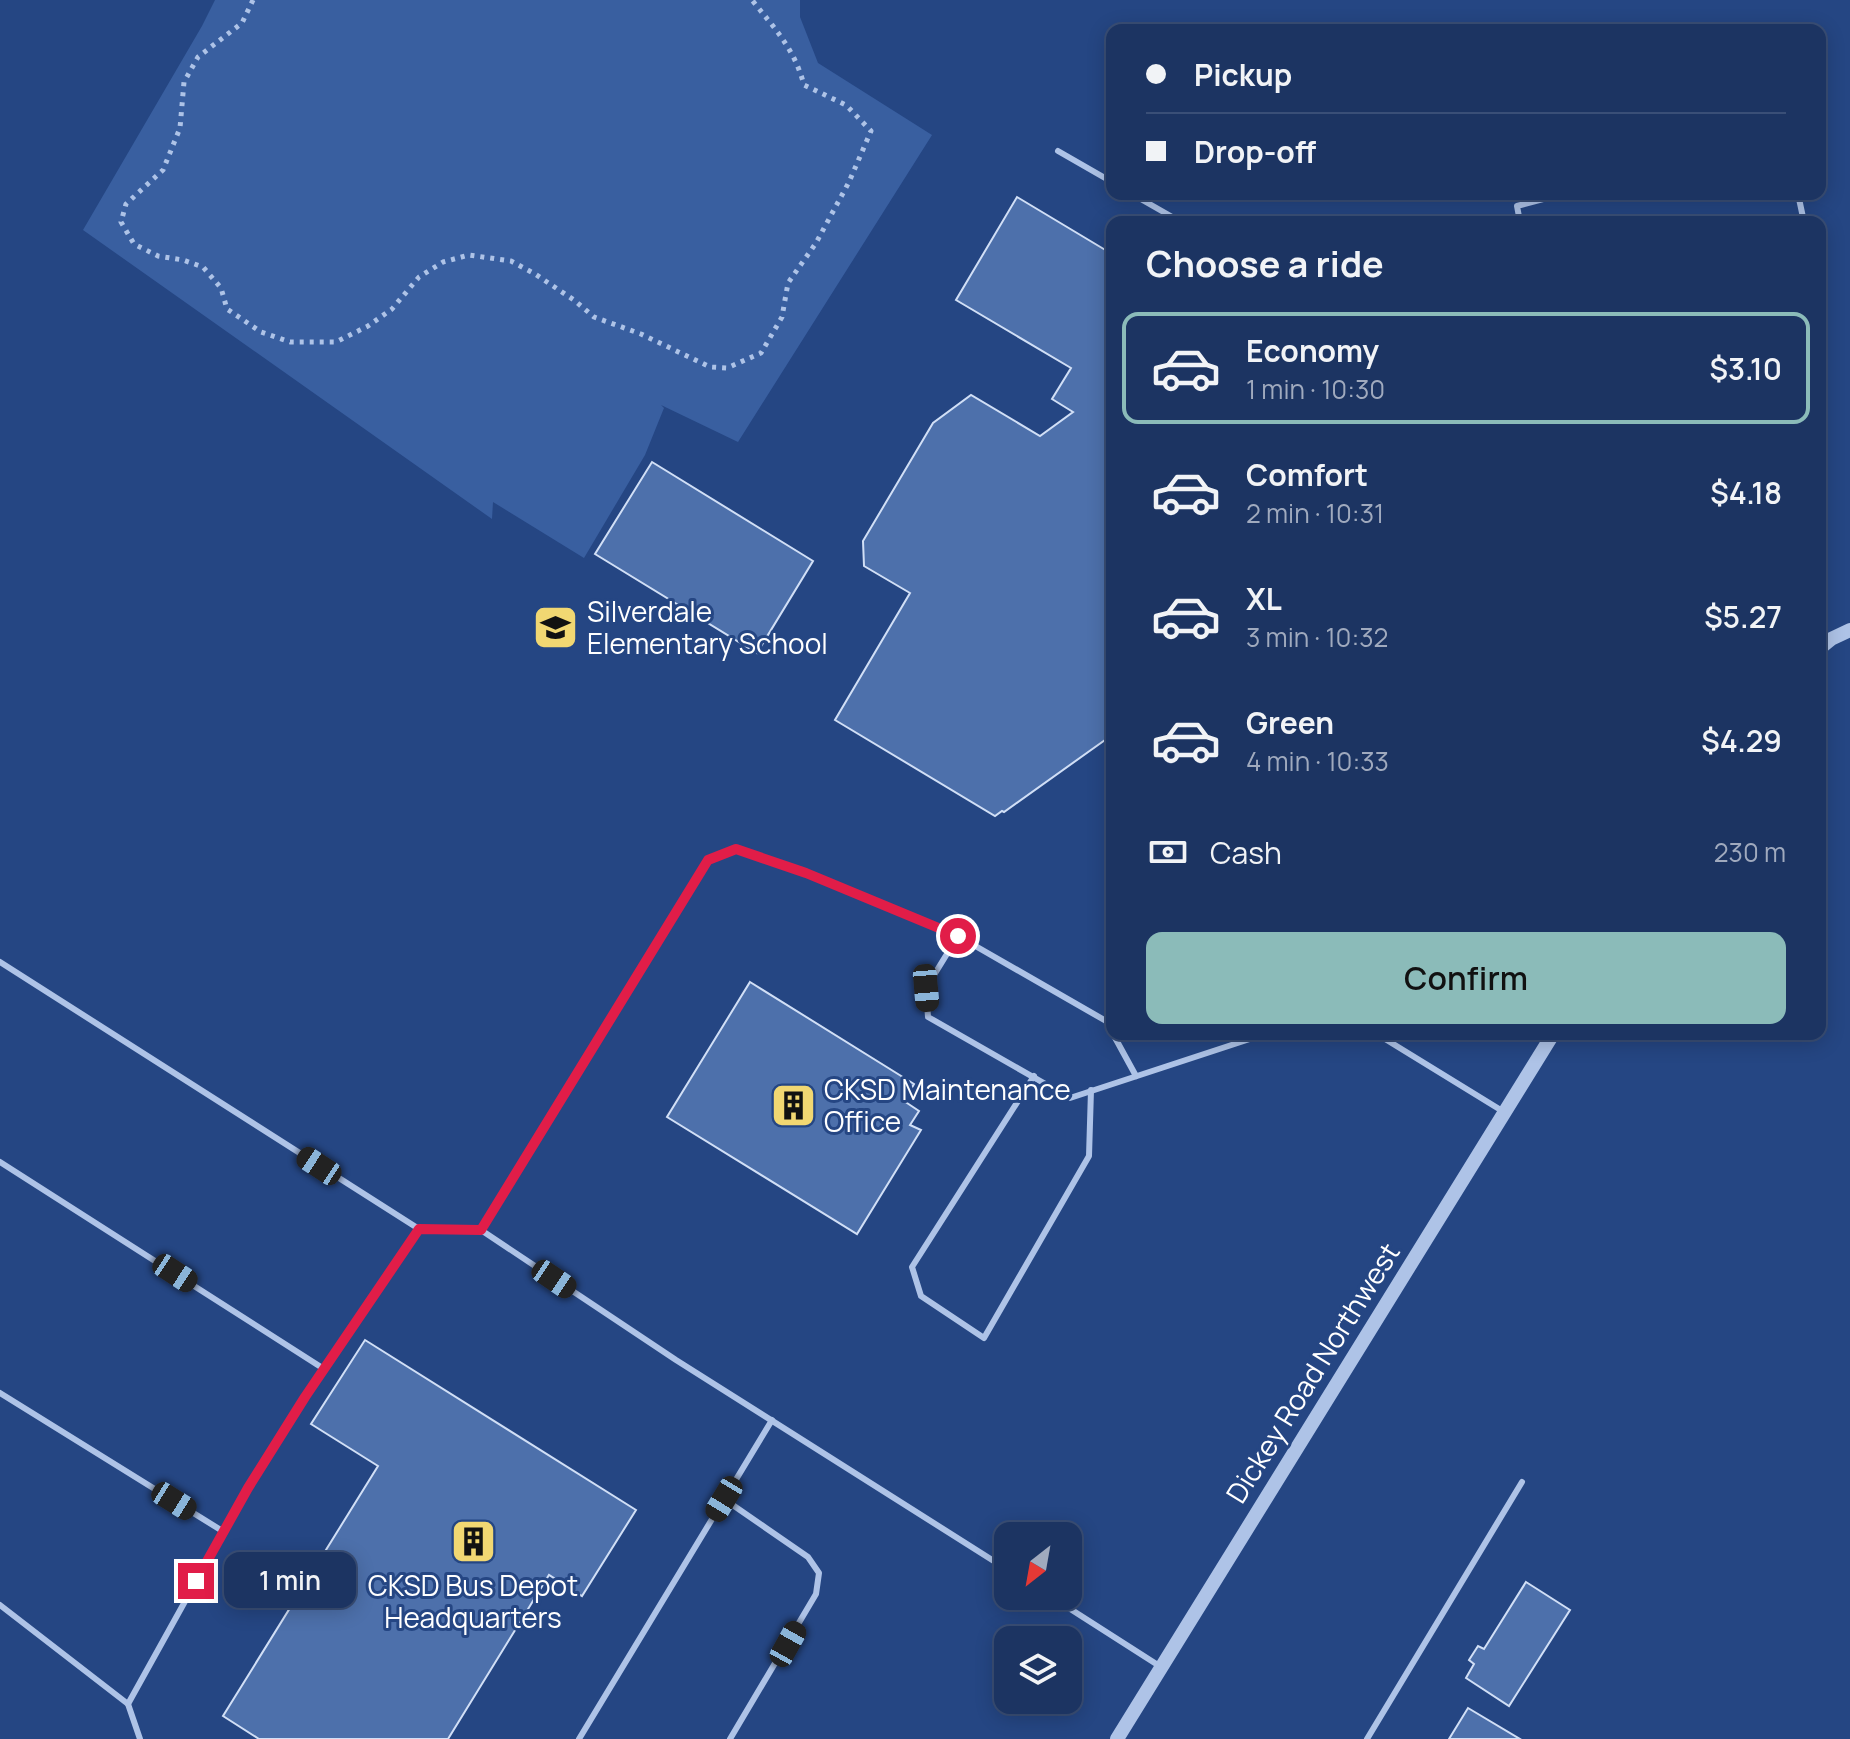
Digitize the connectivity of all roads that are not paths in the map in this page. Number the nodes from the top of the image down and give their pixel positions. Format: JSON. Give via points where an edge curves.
{"nodes":[{"id":1,"x":1058,"y":151,"type":"dead end"},
{"id":2,"x":1106,"y":179,"type":"edge"},
{"id":3,"x":1142,"y":200,"type":"edge"},
{"id":4,"x":1540,"y":200,"type":"edge"},
{"id":5,"x":1170,"y":216,"type":"edge"},
{"id":6,"x":1519,"y":216,"type":"edge"},
{"id":7,"x":1850,"y":630,"type":"edge"},
{"id":8,"x":1826,"y":643,"type":"edge"},
{"id":9,"x":958,"y":936,"type":"junction"},
{"id":10,"x":0,"y":962,"type":"edge"},
{"id":11,"x":1106,"y":1021,"type":"edge"},
{"id":12,"x":1117,"y":1040,"type":"edge"},
{"id":13,"x":1247,"y":1040,"type":"edge"},
{"id":14,"x":1387,"y":1040,"type":"edge"},
{"id":15,"x":1549,"y":1040,"type":"edge"},
{"id":16,"x":1034,"y":1076,"type":"junction"},
{"id":17,"x":1136,"y":1076,"type":"junction"},
{"id":18,"x":1091,"y":1090,"type":"junction"},
{"id":19,"x":1504,"y":1112,"type":"junction"},
{"id":20,"x":0,"y":1162,"type":"edge"},
{"id":21,"x":419,"y":1229,"type":"junction"},
{"id":22,"x":481,"y":1230,"type":"junction"},
{"id":23,"x":324,"y":1369,"type":"junction"},
{"id":24,"x":0,"y":1393,"type":"edge"},
{"id":25,"x":772,"y":1420,"type":"junction"},
{"id":26,"x":1522,"y":1482,"type":"dead end"},
{"id":27,"x":724,"y":1499,"type":"junction"},
{"id":28,"x":224,"y":1532,"type":"junction"},
{"id":29,"x":994,"y":1561,"type":"edge"},
{"id":30,"x":0,"y":1605,"type":"edge"},
{"id":31,"x":1072,"y":1610,"type":"edge"},
{"id":32,"x":1162,"y":1667,"type":"junction"},
{"id":33,"x":128,"y":1704,"type":"junction"},
{"id":34,"x":140,"y":1739,"type":"edge"},
{"id":35,"x":579,"y":1739,"type":"edge"},
{"id":36,"x":730,"y":1739,"type":"edge"},
{"id":37,"x":1117,"y":1739,"type":"edge"},
{"id":38,"x":1367,"y":1739,"type":"edge"}],
"edges":[{"from":1,"to":2,"type":"lane"},
{"from":3,"to":5,"type":"lane"},
{"from":4,"to":6,"type":"lane","via":[[1517,206]]},
{"from":7,"to":8,"type":"street"},
{"from":9,"to":11,"type":"lane"},
{"from":9,"to":16,"type":"lane","via":[[926,988],[928,1017]]},
{"from":9,"to":22,"type":"lane","via":[[736,849],[708,860]]},
{"from":10,"to":21,"type":"lane"},
{"from":12,"to":17,"type":"lane"},
{"from":13,"to":17,"type":"lane"},
{"from":14,"to":19,"type":"lane"},
{"from":15,"to":19,"type":"street","name":"Dickey Road Northwest"},
{"from":16,"to":18,"type":"lane","via":[[1070,1098]]},
{"from":16,"to":18,"type":"lane","via":[[912,1267],[921,1296],[984,1338],[1089,1156]]},
{"from":17,"to":18,"type":"lane"},
{"from":19,"to":32,"type":"street","name":"Dickey Road Northwest"},
{"from":20,"to":23,"type":"lane"},
{"from":21,"to":22,"type":"lane"},
{"from":21,"to":23,"type":"lane"},
{"from":22,"to":25,"type":"lane"},
{"from":23,"to":28,"type":"lane"},
{"from":24,"to":28,"type":"lane"},
{"from":25,"to":27,"type":"lane"},
{"from":25,"to":29,"type":"lane"},
{"from":26,"to":38,"type":"lane"},
{"from":27,"to":35,"type":"lane"},
{"from":27,"to":36,"type":"lane","via":[[808,1557],[819,1573],[816,1594]]},
{"from":28,"to":33,"type":"lane"},
{"from":30,"to":33,"type":"lane"},
{"from":31,"to":32,"type":"lane"},
{"from":32,"to":37,"type":"street","name":"Dickey Road Northwest"},
{"from":33,"to":34,"type":"lane"}]}
